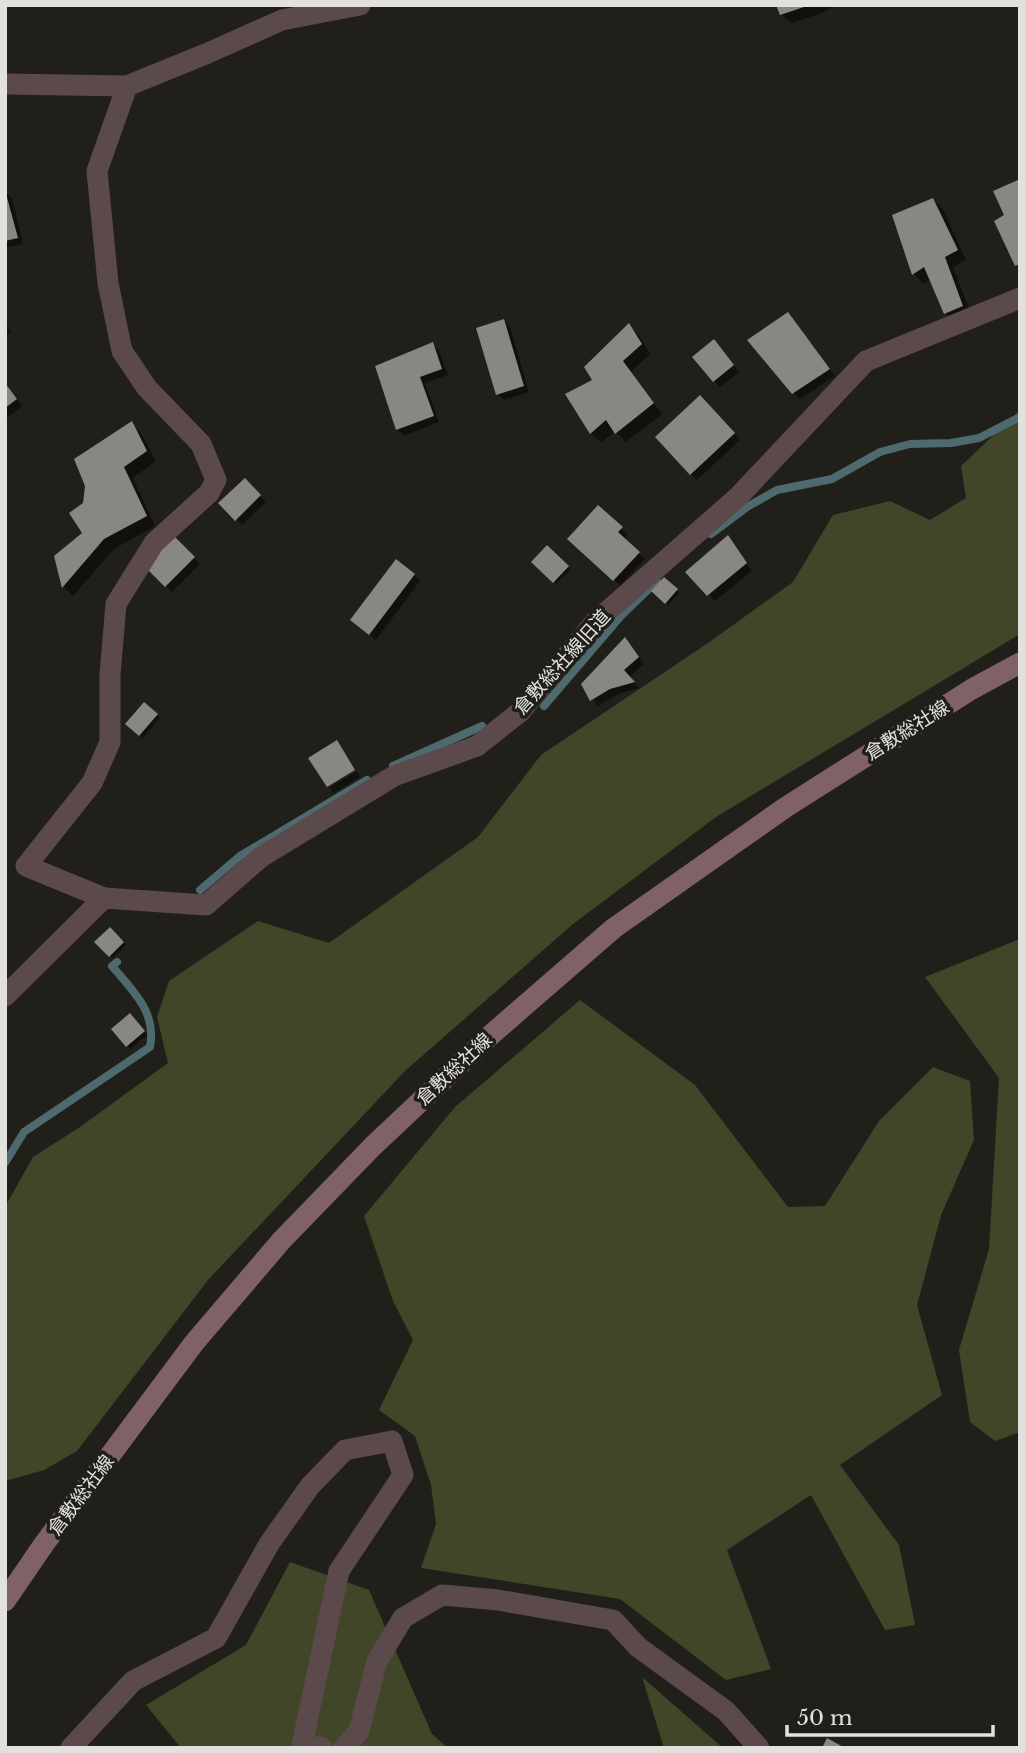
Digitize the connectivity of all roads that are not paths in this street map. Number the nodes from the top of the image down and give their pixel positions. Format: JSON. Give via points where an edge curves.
{"nodes":[{"id":1,"x":360,"y":5,"type":"edge"},
{"id":2,"x":5,"y":84,"type":"edge"},
{"id":3,"x":127,"y":86,"type":"junction"},
{"id":4,"x":1020,"y":298,"type":"edge"},
{"id":5,"x":1020,"y":663,"type":"edge"},
{"id":6,"x":104,"y":898,"type":"junction"},
{"id":7,"x":5,"y":996,"type":"edge"},
{"id":8,"x":5,"y":1601,"type":"edge"},
{"id":9,"x":71,"y":1748,"type":"edge"},
{"id":10,"x":322,"y":1748,"type":"edge"},
{"id":11,"x":344,"y":1748,"type":"edge"},
{"id":12,"x":759,"y":1748,"type":"edge"}],
"edges":[{"from":1,"to":3,"type":"street","via":[[282,20]]},
{"from":2,"to":3,"type":"street"},
{"from":3,"to":6,"type":"street","name":"倉敷総社線旧道","via":[[97,172],[108,283],[122,351],[148,388],[201,444],[216,480],[209,493],[154,543],[116,604],[110,742],[92,783],[26,866]]},
{"from":4,"to":6,"type":"street","name":"倉敷総社線旧道","via":[[866,361],[738,497],[594,622],[520,712],[477,746],[394,776],[261,858],[206,905]]},
{"from":5,"to":8,"type":"main road","name":"倉敷総社線","via":[[764,822],[614,928],[493,1033],[281,1241],[194,1343]]},
{"from":6,"to":7,"type":"street"},
{"from":9,"to":10,"type":"street","via":[[133,1681],[216,1638],[269,1544],[310,1486],[345,1450],[392,1441],[403,1475],[339,1571],[302,1745]]},
{"from":11,"to":12,"type":"street","via":[[359,1731],[377,1661],[403,1618],[442,1595],[613,1620],[638,1647],[726,1711]]}]}
